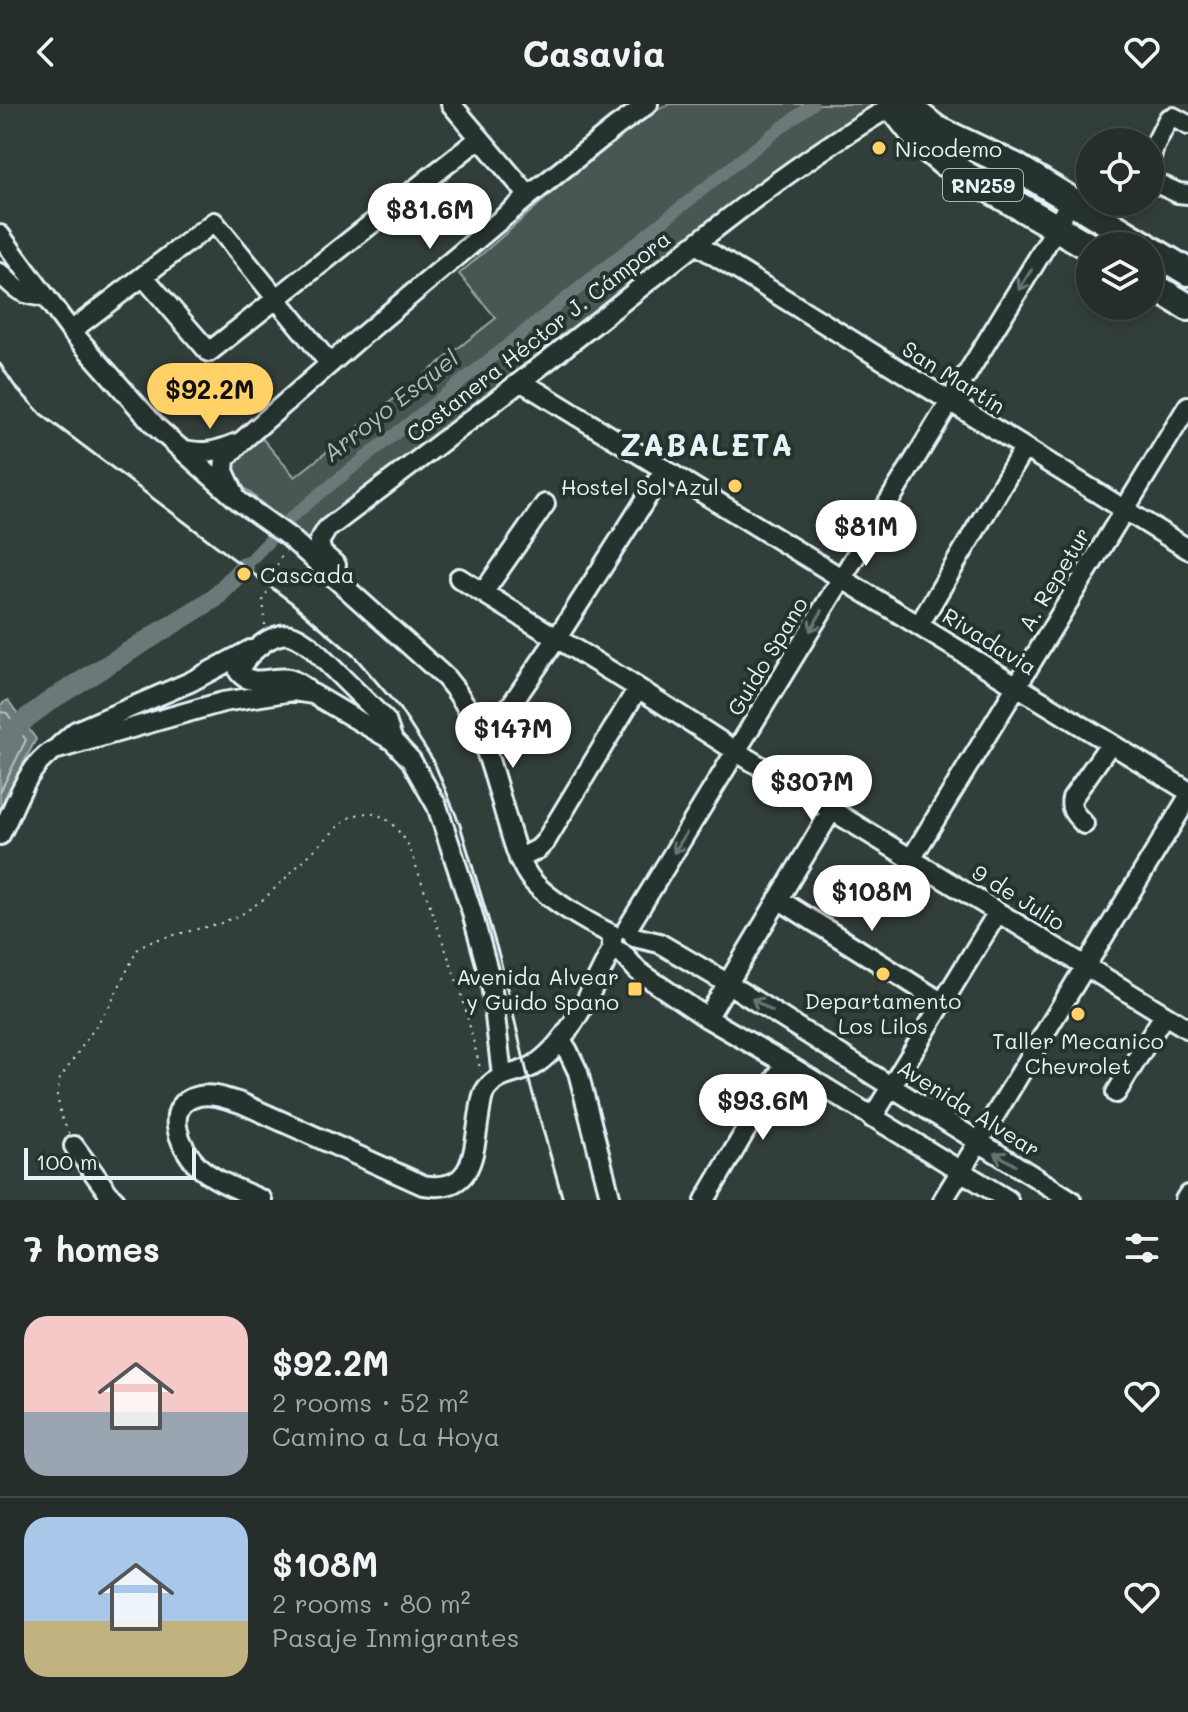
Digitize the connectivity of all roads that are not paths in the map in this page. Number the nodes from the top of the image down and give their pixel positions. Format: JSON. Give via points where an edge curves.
{"nodes":[{"id":1,"x":451,"y":104,"type":"edge"},
{"id":2,"x":648,"y":104,"type":"edge"},
{"id":3,"x":909,"y":108,"type":"edge"},
{"id":4,"x":1188,"y":125,"type":"edge"},
{"id":5,"x":1164,"y":128,"type":"edge"},
{"id":6,"x":480,"y":138,"type":"junction"},
{"id":7,"x":1164,"y":185,"type":"edge"},
{"id":8,"x":1188,"y":194,"type":"edge"},
{"id":9,"x":529,"y":196,"type":"junction"},
{"id":10,"x":1076,"y":196,"type":"edge"},
{"id":11,"x":1076,"y":204,"type":"edge"},
{"id":12,"x":1106,"y":216,"type":"edge"},
{"id":13,"x":1057,"y":227,"type":"junction"},
{"id":14,"x":1127,"y":232,"type":"edge"},
{"id":15,"x":0,"y":235,"type":"edge"},
{"id":16,"x":1076,"y":239,"type":"edge"},
{"id":17,"x":696,"y":244,"type":"junction"},
{"id":18,"x":1164,"y":257,"type":"edge"},
{"id":19,"x":1188,"y":272,"type":"edge"},
{"id":20,"x":0,"y":273,"type":"edge"},
{"id":21,"x":143,"y":276,"type":"junction"},
{"id":22,"x":1164,"y":292,"type":"edge"},
{"id":23,"x":44,"y":296,"type":"junction"},
{"id":24,"x":276,"y":298,"type":"junction"},
{"id":25,"x":1188,"y":307,"type":"edge"},
{"id":26,"x":71,"y":331,"type":"junction"},
{"id":27,"x":330,"y":364,"type":"junction"},
{"id":28,"x":522,"y":382,"type":"junction"},
{"id":29,"x":950,"y":402,"type":"junction"},
{"id":30,"x":1188,"y":406,"type":"edge"},
{"id":31,"x":243,"y":440,"type":"junction"},
{"id":32,"x":178,"y":448,"type":"junction"},
{"id":33,"x":1024,"y":448,"type":"junction"},
{"id":34,"x":665,"y":469,"type":"junction"},
{"id":35,"x":545,"y":504,"type":"dead end"},
{"id":36,"x":246,"y":507,"type":"junction"},
{"id":37,"x":1124,"y":510,"type":"junction"},
{"id":38,"x":1188,"y":549,"type":"edge"},
{"id":39,"x":459,"y":578,"type":"dead end"},
{"id":40,"x":842,"y":578,"type":"junction"},
{"id":41,"x":483,"y":593,"type":"junction"},
{"id":42,"x":919,"y":625,"type":"junction"},
{"id":43,"x":392,"y":630,"type":"junction"},
{"id":44,"x":557,"y":638,"type":"junction"},
{"id":45,"x":267,"y":641,"type":"junction"},
{"id":46,"x":1016,"y":686,"type":"junction"},
{"id":47,"x":638,"y":688,"type":"junction"},
{"id":48,"x":313,"y":694,"type":"junction"},
{"id":49,"x":393,"y":741,"type":"junction"},
{"id":50,"x":483,"y":742,"type":"junction"},
{"id":51,"x":1110,"y":744,"type":"junction"},
{"id":52,"x":54,"y":750,"type":"junction"},
{"id":53,"x":737,"y":752,"type":"junction"},
{"id":54,"x":1188,"y":791,"type":"edge"},
{"id":55,"x":1188,"y":798,"type":"edge"},
{"id":56,"x":832,"y":810,"type":"junction"},
{"id":57,"x":1084,"y":824,"type":"dead end"},
{"id":58,"x":0,"y":835,"type":"edge"},
{"id":59,"x":519,"y":859,"type":"junction"},
{"id":60,"x":911,"y":859,"type":"junction"},
{"id":61,"x":778,"y":899,"type":"junction"},
{"id":62,"x":998,"y":912,"type":"junction"},
{"id":63,"x":619,"y":945,"type":"junction"},
{"id":64,"x":1085,"y":966,"type":"junction"},
{"id":65,"x":727,"y":983,"type":"junction"},
{"id":66,"x":943,"y":1003,"type":"junction"},
{"id":67,"x":1164,"y":1015,"type":"junction"},
{"id":68,"x":707,"y":1018,"type":"junction"},
{"id":69,"x":1188,"y":1029,"type":"edge"},
{"id":70,"x":562,"y":1042,"type":"junction"},
{"id":71,"x":785,"y":1063,"type":"junction"},
{"id":72,"x":502,"y":1076,"type":"junction"},
{"id":73,"x":891,"y":1087,"type":"junction"},
{"id":74,"x":1116,"y":1093,"type":"dead end"},
{"id":75,"x":872,"y":1118,"type":"junction"},
{"id":76,"x":979,"y":1142,"type":"junction"},
{"id":77,"x":74,"y":1146,"type":"road end"},
{"id":78,"x":961,"y":1171,"type":"junction"},
{"id":79,"x":1188,"y":1195,"type":"edge"},
{"id":80,"x":115,"y":1200,"type":"edge"},
{"id":81,"x":262,"y":1200,"type":"edge"},
{"id":82,"x":611,"y":1200,"type":"edge"},
{"id":83,"x":705,"y":1200,"type":"edge"},
{"id":84,"x":943,"y":1200,"type":"edge"},
{"id":85,"x":1008,"y":1200,"type":"edge"},
{"id":86,"x":1071,"y":1200,"type":"edge"},
{"id":87,"x":1185,"y":1200,"type":"edge"}],
"edges":[{"from":1,"to":6,"type":"street"},
{"from":2,"to":9,"type":"street"},
{"from":3,"to":10,"type":"highway","number":"RN259","via":[[936,129]]},
{"from":3,"to":13,"type":"highway","number":"RN259","via":[[922,144],[943,162]]},
{"from":3,"to":17,"type":"street","name":"Costanera Héctor J. Cámpora","via":[[869,120]]},
{"from":4,"to":5,"type":"street","via":[[1173,117]]},
{"from":6,"to":9,"type":"street"},
{"from":6,"to":24,"type":"street"},
{"from":7,"to":8,"type":"street"},
{"from":9,"to":27,"type":"street"},
{"from":11,"to":13,"type":"street","name":"Guido Spano"},
{"from":12,"to":14,"type":"highway","number":"RN259"},
{"from":13,"to":16,"type":"highway","number":"RN259"},
{"from":13,"to":29,"type":"street","name":"Guido Spano","one_way":true},
{"from":15,"to":23,"type":"street","name":"Avenida Alvear"},
{"from":17,"to":28,"type":"street","name":"Costanera Héctor J. Cámpora"},
{"from":17,"to":29,"type":"street","name":"San Martín"},
{"from":18,"to":19,"type":"highway","number":"RN259"},
{"from":20,"to":23,"type":"street","via":[[18,290]]},
{"from":21,"to":24,"type":"street","via":[[209,352]]},
{"from":21,"to":24,"type":"street","via":[[214,222]]},
{"from":21,"to":26,"type":"street"},
{"from":22,"to":25,"type":"highway"},
{"from":23,"to":26,"type":"street","name":"Avenida Alvear"},
{"from":24,"to":27,"type":"street"},
{"from":26,"to":32,"type":"street","name":"Avenida Alvear"},
{"from":27,"to":31,"type":"street"},
{"from":28,"to":34,"type":"street","name":"Rivadavia"},
{"from":28,"to":43,"type":"street","name":"Costanera Héctor J. Cámpora","via":[[327,529],[319,542],[322,553],[391,615]]},
{"from":29,"to":33,"type":"street","name":"San Martín"},
{"from":29,"to":40,"type":"street","name":"Guido Spano"},
{"from":30,"to":37,"type":"street","name":"A. Repetur"},
{"from":31,"to":32,"type":"street","via":[[207,453]]},
{"from":31,"to":36,"type":"street","via":[[225,459],[224,471]]},
{"from":32,"to":36,"type":"street","name":"Avenida Alvear"},
{"from":33,"to":37,"type":"street","name":"San Martín"},
{"from":33,"to":42,"type":"street"},
{"from":34,"to":40,"type":"street","name":"Rivadavia"},
{"from":34,"to":44,"type":"street"},
{"from":35,"to":41,"type":"street"},
{"from":36,"to":43,"type":"street","name":"Avenida Alvear","via":[[292,540]]},
{"from":37,"to":38,"type":"street","name":"San Martín"},
{"from":37,"to":46,"type":"street","name":"A. Repetur"},
{"from":39,"to":41,"type":"street","name":"9 de Julio"},
{"from":40,"to":42,"type":"street","name":"Rivadavia"},
{"from":40,"to":53,"type":"street","name":"Guido Spano","one_way":true},
{"from":41,"to":44,"type":"street","name":"9 de Julio"},
{"from":42,"to":46,"type":"street","name":"Rivadavia"},
{"from":43,"to":50,"type":"street","name":"Avenida Alvear","via":[[459,692]]},
{"from":44,"to":47,"type":"street","name":"9 de Julio"},
{"from":44,"to":50,"type":"street"},
{"from":45,"to":48,"type":"street","via":[[241,663],[244,678],[288,679]]},
{"from":45,"to":49,"type":"street","via":[[283,634],[310,646],[386,721]]},
{"from":45,"to":52,"type":"street","via":[[190,682],[76,731]]},
{"from":46,"to":51,"type":"street","name":"Rivadavia"},
{"from":46,"to":60,"type":"street","name":"A. Repetur"},
{"from":47,"to":53,"type":"street","name":"9 de Julio"},
{"from":47,"to":59,"type":"street","via":[[545,842]]},
{"from":48,"to":49,"type":"street"},
{"from":48,"to":52,"type":"street","via":[[293,691],[223,702]]},
{"from":49,"to":72,"type":"street","via":[[411,760],[437,806],[471,909],[491,982]]},
{"from":50,"to":59,"type":"street","name":"Avenida Alvear"},
{"from":51,"to":54,"type":"street","name":"Rivadavia"},
{"from":51,"to":57,"type":"street","via":[[1072,798],[1072,811]]},
{"from":52,"to":58,"type":"street","via":[[31,772]]},
{"from":53,"to":56,"type":"street","name":"9 de Julio"},
{"from":53,"to":63,"type":"street","name":"Guido Spano","one_way":true},
{"from":55,"to":64,"type":"street"},
{"from":56,"to":60,"type":"street","name":"9 de Julio"},
{"from":56,"to":61,"type":"street"},
{"from":59,"to":63,"type":"street","name":"Avenida Alvear","via":[[548,895]]},
{"from":60,"to":62,"type":"street","name":"9 de Julio"},
{"from":61,"to":65,"type":"street"},
{"from":61,"to":66,"type":"street"},
{"from":62,"to":64,"type":"street","name":"9 de Julio"},
{"from":62,"to":66,"type":"street"},
{"from":63,"to":65,"type":"street","name":"Avenida Alvear","via":[[659,943]]},
{"from":63,"to":68,"type":"street","name":"Avenida Alvear","via":[[638,971]]},
{"from":63,"to":70,"type":"street","name":"Guido Spano"},
{"from":64,"to":67,"type":"street","name":"9 de Julio"},
{"from":64,"to":76,"type":"street"},
{"from":65,"to":68,"type":"street"},
{"from":73,"to":65,"type":"street","name":"Avenida Alvear","one_way":true},
{"from":66,"to":73,"type":"street"},
{"from":67,"to":69,"type":"street","name":"9 de Julio"},
{"from":67,"to":74,"type":"street"},
{"from":68,"to":71,"type":"street","name":"Avenida Alvear"},
{"from":70,"to":72,"type":"street","name":"Guido Spano","via":[[532,1067]]},
{"from":70,"to":82,"type":"street","via":[[578,1072]]},
{"from":71,"to":75,"type":"street","name":"Avenida Alvear"},
{"from":71,"to":83,"type":"street"},
{"from":72,"to":81,"type":"street","via":[[481,1101],[467,1171],[439,1187],[423,1185],[241,1103],[214,1095],[180,1106],[176,1131],[197,1165]]},
{"from":73,"to":75,"type":"street"},
{"from":73,"to":76,"type":"street","name":"Avenida Alvear"},
{"from":75,"to":78,"type":"street","name":"Avenida Alvear"},
{"from":76,"to":78,"type":"street"},
{"from":86,"to":76,"type":"street","name":"Avenida Alvear","one_way":true},
{"from":77,"to":80,"type":"street"},
{"from":78,"to":84,"type":"street"},
{"from":78,"to":85,"type":"street","name":"Avenida Alvear"},
{"from":79,"to":87,"type":"street"}]}
